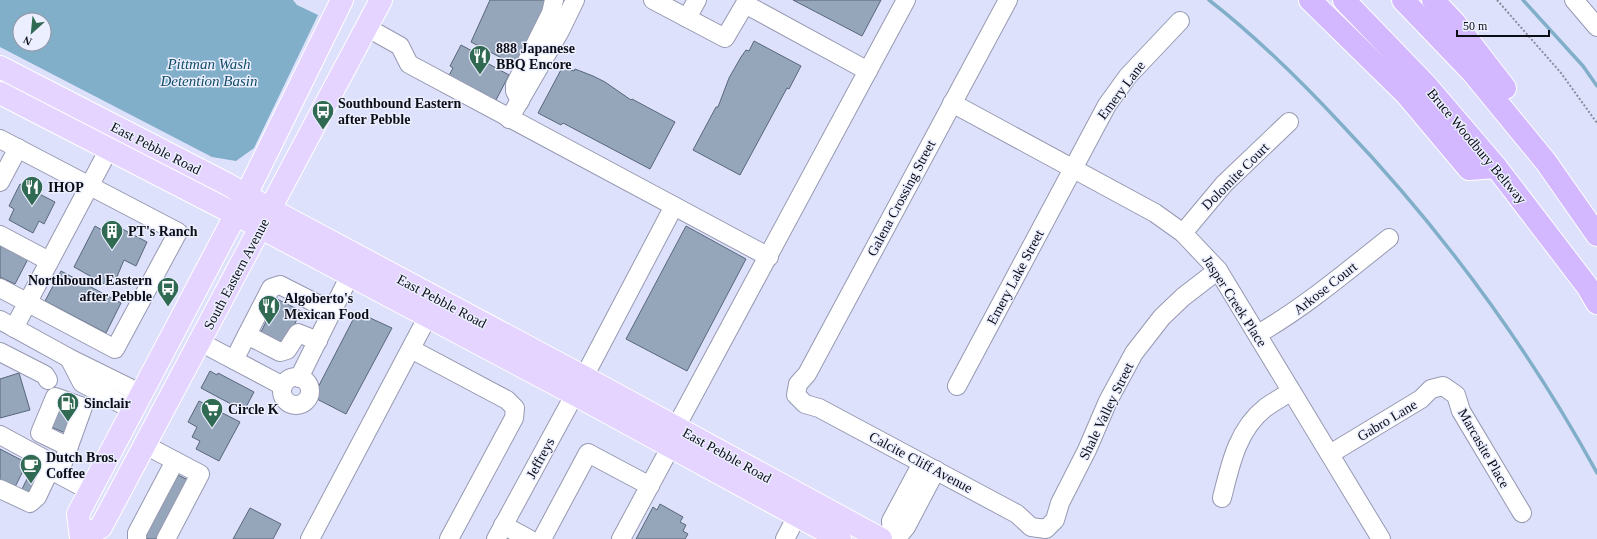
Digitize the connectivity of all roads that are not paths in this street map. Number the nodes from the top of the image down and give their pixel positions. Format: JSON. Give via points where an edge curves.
{"nodes":[{"id":1,"x":342,"y":0,"type":"edge"},
{"id":2,"x":381,"y":0,"type":"edge"},
{"id":3,"x":554,"y":0,"type":"edge"},
{"id":4,"x":575,"y":0,"type":"edge"},
{"id":5,"x":653,"y":0,"type":"edge"},
{"id":6,"x":697,"y":0,"type":"edge"},
{"id":7,"x":906,"y":0,"type":"edge"},
{"id":8,"x":1008,"y":0,"type":"edge"},
{"id":9,"x":1310,"y":0,"type":"edge"},
{"id":10,"x":1344,"y":0,"type":"edge"},
{"id":11,"x":1403,"y":0,"type":"edge"},
{"id":12,"x":1433,"y":0,"type":"edge"},
{"id":13,"x":1574,"y":0,"type":"edge"},
{"id":14,"x":741,"y":2,"type":"edge"},
{"id":15,"x":687,"y":18,"type":"junction"},
{"id":16,"x":1180,"y":21,"type":"dead end"},
{"id":17,"x":366,"y":27,"type":"junction"},
{"id":18,"x":1597,"y":27,"type":"edge"},
{"id":19,"x":0,"y":67,"type":"edge"},
{"id":20,"x":868,"y":70,"type":"junction"},
{"id":21,"x":0,"y":83,"type":"edge"},
{"id":22,"x":0,"y":93,"type":"edge"},
{"id":23,"x":520,"y":101,"type":"junction"},
{"id":24,"x":69,"y":103,"type":"junction"},
{"id":25,"x":952,"y":103,"type":"junction"},
{"id":26,"x":510,"y":119,"type":"junction"},
{"id":27,"x":1289,"y":122,"type":"dead end"},
{"id":28,"x":0,"y":139,"type":"edge"},
{"id":29,"x":18,"y":148,"type":"junction"},
{"id":30,"x":109,"y":149,"type":"junction"},
{"id":31,"x":1546,"y":162,"type":"junction"},
{"id":32,"x":1073,"y":167,"type":"junction"},
{"id":33,"x":1496,"y":167,"type":"junction"},
{"id":34,"x":0,"y":182,"type":"edge"},
{"id":35,"x":89,"y":186,"type":"junction"},
{"id":36,"x":246,"y":195,"type":"junction"},
{"id":37,"x":674,"y":206,"type":"junction"},
{"id":38,"x":235,"y":214,"type":"junction"},
{"id":39,"x":265,"y":218,"type":"junction"},
{"id":40,"x":1183,"y":232,"type":"junction"},
{"id":41,"x":0,"y":235,"type":"edge"},
{"id":42,"x":1597,"y":235,"type":"edge"},
{"id":43,"x":1389,"y":238,"type":"dead end"},
{"id":44,"x":769,"y":257,"type":"junction"},
{"id":45,"x":49,"y":261,"type":"junction"},
{"id":46,"x":1218,"y":270,"type":"junction"},
{"id":47,"x":350,"y":275,"type":"junction"},
{"id":48,"x":0,"y":288,"type":"edge"},
{"id":49,"x":27,"y":303,"type":"junction"},
{"id":50,"x":1597,"y":303,"type":"edge"},
{"id":51,"x":333,"y":312,"type":"junction"},
{"id":52,"x":428,"y":316,"type":"junction"},
{"id":53,"x":4,"y":325,"type":"edge"},
{"id":54,"x":1258,"y":334,"type":"junction"},
{"id":55,"x":247,"y":335,"type":"junction"},
{"id":56,"x":318,"y":341,"type":"junction"},
{"id":57,"x":200,"y":342,"type":"junction"},
{"id":58,"x":411,"y":349,"type":"junction"},
{"id":59,"x":0,"y":352,"type":"edge"},
{"id":60,"x":69,"y":358,"type":"junction"},
{"id":61,"x":234,"y":360,"type":"junction"},
{"id":62,"x":299,"y":378,"type":"junction"},
{"id":63,"x":48,"y":380,"type":"junction"},
{"id":64,"x":579,"y":385,"type":"junction"},
{"id":65,"x":283,"y":386,"type":"junction"},
{"id":66,"x":957,"y":386,"type":"dead end"},
{"id":67,"x":1443,"y":386,"type":"joint"},
{"id":68,"x":1291,"y":392,"type":"junction"},
{"id":69,"x":796,"y":395,"type":"joint"},
{"id":70,"x":56,"y":398,"type":"junction"},
{"id":71,"x":136,"y":401,"type":"junction"},
{"id":72,"x":676,"y":427,"type":"junction"},
{"id":73,"x":0,"y":435,"type":"edge"},
{"id":74,"x":145,"y":445,"type":"junction"},
{"id":75,"x":69,"y":447,"type":"junction"},
{"id":76,"x":670,"y":448,"type":"junction"},
{"id":77,"x":1330,"y":454,"type":"junction"},
{"id":78,"x":175,"y":461,"type":"junction"},
{"id":79,"x":57,"y":466,"type":"junction"},
{"id":80,"x":929,"y":466,"type":"junction"},
{"id":81,"x":650,"y":486,"type":"junction"},
{"id":82,"x":0,"y":489,"type":"edge"},
{"id":83,"x":90,"y":491,"type":"junction"},
{"id":84,"x":1222,"y":498,"type":"dead end"},
{"id":85,"x":1522,"y":513,"type":"dead end"},
{"id":86,"x":797,"y":516,"type":"junction"},
{"id":87,"x":1046,"y":530,"type":"joint"},
{"id":88,"x":499,"y":532,"type":"edge"},
{"id":89,"x":81,"y":539,"type":"edge"},
{"id":90,"x":137,"y":539,"type":"edge"},
{"id":91,"x":166,"y":539,"type":"edge"},
{"id":92,"x":310,"y":539,"type":"edge"},
{"id":93,"x":449,"y":539,"type":"edge"},
{"id":94,"x":529,"y":539,"type":"edge"},
{"id":95,"x":542,"y":539,"type":"edge"},
{"id":96,"x":621,"y":539,"type":"edge"},
{"id":97,"x":785,"y":539,"type":"edge"},
{"id":98,"x":840,"y":539,"type":"edge"},
{"id":99,"x":881,"y":539,"type":"edge"},
{"id":100,"x":892,"y":539,"type":"edge"},
{"id":101,"x":896,"y":539,"type":"edge"},
{"id":102,"x":1381,"y":539,"type":"edge"}],
"edges":[{"from":1,"to":36,"type":"main road","name":"South Eastern Avenue"},
{"from":2,"to":17,"type":"main road","name":"South Eastern Avenue"},
{"from":3,"to":23,"type":"street","via":[[551,13],[515,85]]},
{"from":4,"to":23,"type":"street"},
{"from":5,"to":15,"type":"street"},
{"from":6,"to":15,"type":"street"},
{"from":7,"to":20,"type":"street"},
{"from":8,"to":25,"type":"street","name":"Galena Crossing Street"},
{"from":9,"to":33,"type":"highway","via":[[1406,94],[1470,169]]},
{"from":10,"to":33,"type":"highway","name":"Bruce Woodbury Beltway","via":[[1426,85]]},
{"from":11,"to":31,"type":"highway","via":[[1473,73]]},
{"from":12,"to":31,"type":"highway","via":[[1454,22],[1527,116]]},
{"from":13,"to":18,"type":"street"},
{"from":14,"to":15,"type":"street","via":[[726,38]]},
{"from":14,"to":20,"type":"street"},
{"from":16,"to":32,"type":"street","name":"Emery Lane","via":[[1128,76],[1097,122]]},
{"from":17,"to":26,"type":"street","via":[[400,46],[409,64]]},
{"from":17,"to":39,"type":"main road","name":"South Eastern Avenue"},
{"from":19,"to":24,"type":"main road","name":"East Pebble Road"},
{"from":20,"to":44,"type":"street"},
{"from":21,"to":24,"type":"main road","via":[[30,94]]},
{"from":22,"to":30,"type":"main road","name":"East Pebble Road"},
{"from":23,"to":26,"type":"street"},
{"from":24,"to":36,"type":"main road","name":"East Pebble Road"},
{"from":25,"to":32,"type":"street","name":"Jasper Creek Place"},
{"from":25,"to":69,"type":"street","name":"Galena Crossing Street","via":[[807,374],[798,384]]},
{"from":26,"to":37,"type":"street"},
{"from":27,"to":40,"type":"street","name":"Dolomite Court","via":[[1224,184]]},
{"from":28,"to":29,"type":"street"},
{"from":29,"to":34,"type":"street"},
{"from":29,"to":35,"type":"street"},
{"from":30,"to":35,"type":"street"},
{"from":30,"to":38,"type":"main road","name":"East Pebble Road"},
{"from":31,"to":42,"type":"highway"},
{"from":32,"to":40,"type":"street","name":"Jasper Creek Place","via":[[1155,213]]},
{"from":32,"to":66,"type":"street","name":"Emery Lake Street"},
{"from":33,"to":50,"type":"highway","name":"Bruce Woodbury Beltway","via":[[1587,286]]},
{"from":35,"to":45,"type":"street"},
{"from":35,"to":49,"type":"street","via":[[178,232],[114,349]]},
{"from":36,"to":38,"type":"main road","name":"South Eastern Avenue"},
{"from":36,"to":39,"type":"main road","name":"East Pebble Road"},
{"from":37,"to":44,"type":"street"},
{"from":37,"to":64,"type":"street","name":"Jeffreys"},
{"from":38,"to":39,"type":"main road","name":"East Pebble Road"},
{"from":38,"to":71,"type":"main road","name":"South Eastern Avenue"},
{"from":39,"to":47,"type":"main road","name":"East Pebble Road"},
{"from":39,"to":57,"type":"main road","name":"South Eastern Avenue"},
{"from":39,"to":64,"type":"main road","name":"East Pebble Road"},
{"from":40,"to":46,"type":"street","name":"Jasper Creek Place"},
{"from":41,"to":45,"type":"street"},
{"from":43,"to":54,"type":"street","name":"Arkose Court","via":[[1312,300]]},
{"from":44,"to":72,"type":"street"},
{"from":45,"to":49,"type":"street"},
{"from":46,"to":54,"type":"street","name":"Jasper Creek Place"},
{"from":46,"to":87,"type":"street","name":"Shale Valley Street","via":[[1162,317],[1134,353],[1108,401],[1060,503],[1056,520]]},
{"from":47,"to":51,"type":"street"},
{"from":47,"to":52,"type":"main road","name":"East Pebble Road"},
{"from":48,"to":49,"type":"street"},
{"from":49,"to":53,"type":"street"},
{"from":51,"to":55,"type":"street","via":[[280,285],[271,288]]},
{"from":51,"to":56,"type":"street"},
{"from":52,"to":58,"type":"street"},
{"from":52,"to":64,"type":"main road","name":"East Pebble Road"},
{"from":53,"to":60,"type":"street"},
{"from":54,"to":68,"type":"street","name":"Jasper Creek Place"},
{"from":55,"to":56,"type":"street","via":[[280,352],[287,350],[298,333]]},
{"from":55,"to":61,"type":"street"},
{"from":56,"to":62,"type":"street"},
{"from":57,"to":61,"type":"street"},
{"from":57,"to":74,"type":"main road","name":"South Eastern Avenue"},
{"from":58,"to":92,"type":"street"},
{"from":58,"to":93,"type":"street","via":[[507,400],[515,408],[514,418]]},
{"from":59,"to":63,"type":"street","via":[[45,375]]},
{"from":60,"to":63,"type":"street"},
{"from":60,"to":71,"type":"street"},
{"from":61,"to":65,"type":"street"},
{"from":62,"to":65,"type":"street","via":[[289,379]]},
{"from":62,"to":65,"type":"street","via":[[306,381],[310,390],[303,403],[298,405],[289,402],[283,395]]},
{"from":63,"to":70,"type":"street"},
{"from":64,"to":72,"type":"main road","name":"East Pebble Road"},
{"from":64,"to":76,"type":"main road","name":"East Pebble Road"},
{"from":64,"to":88,"type":"street","name":"Jeffreys"},
{"from":67,"to":77,"type":"street","name":"Gabro Lane","via":[[1431,389],[1422,399]]},
{"from":67,"to":85,"type":"street","name":"Marcasite Place","via":[[1456,395],[1461,412]]},
{"from":68,"to":77,"type":"street","name":"Jasper Creek Place"},
{"from":68,"to":84,"type":"street","via":[[1265,408],[1248,427],[1231,460]]},
{"from":69,"to":80,"type":"street","name":"Calcite Cliff Avenue","via":[[805,404],[819,408]]},
{"from":70,"to":75,"type":"street","via":[[40,433]]},
{"from":70,"to":75,"type":"street","via":[[83,407]]},
{"from":71,"to":83,"type":"main road","name":"South Eastern Avenue"},
{"from":72,"to":99,"type":"main road","name":"East Pebble Road"},
{"from":73,"to":79,"type":"street"},
{"from":74,"to":78,"type":"street"},
{"from":74,"to":89,"type":"main road","name":"South Eastern Avenue","via":[[101,527]]},
{"from":75,"to":79,"type":"street"},
{"from":76,"to":81,"type":"street"},
{"from":76,"to":86,"type":"main road","name":"East Pebble Road"},
{"from":77,"to":102,"type":"street","name":"Jasper Creek Place"},
{"from":78,"to":90,"type":"street","via":[[137,532]]},
{"from":78,"to":91,"type":"street","via":[[200,474]]},
{"from":79,"to":82,"type":"street","via":[[30,503]]},
{"from":79,"to":83,"type":"street","via":[[58,474]]},
{"from":80,"to":87,"type":"street","name":"Calcite Cliff Avenue","via":[[1017,514],[1031,526]]},
{"from":80,"to":100,"type":"street","via":[[891,520]]},
{"from":80,"to":101,"type":"street","via":[[906,527]]},
{"from":81,"to":95,"type":"street","via":[[588,453]]},
{"from":81,"to":96,"type":"street"},
{"from":83,"to":89,"type":"main road","name":"South Eastern Avenue","via":[[78,514]]},
{"from":86,"to":97,"type":"street"},
{"from":86,"to":98,"type":"main road","name":"East Pebble Road"},
{"from":88,"to":94,"type":"street"}]}
